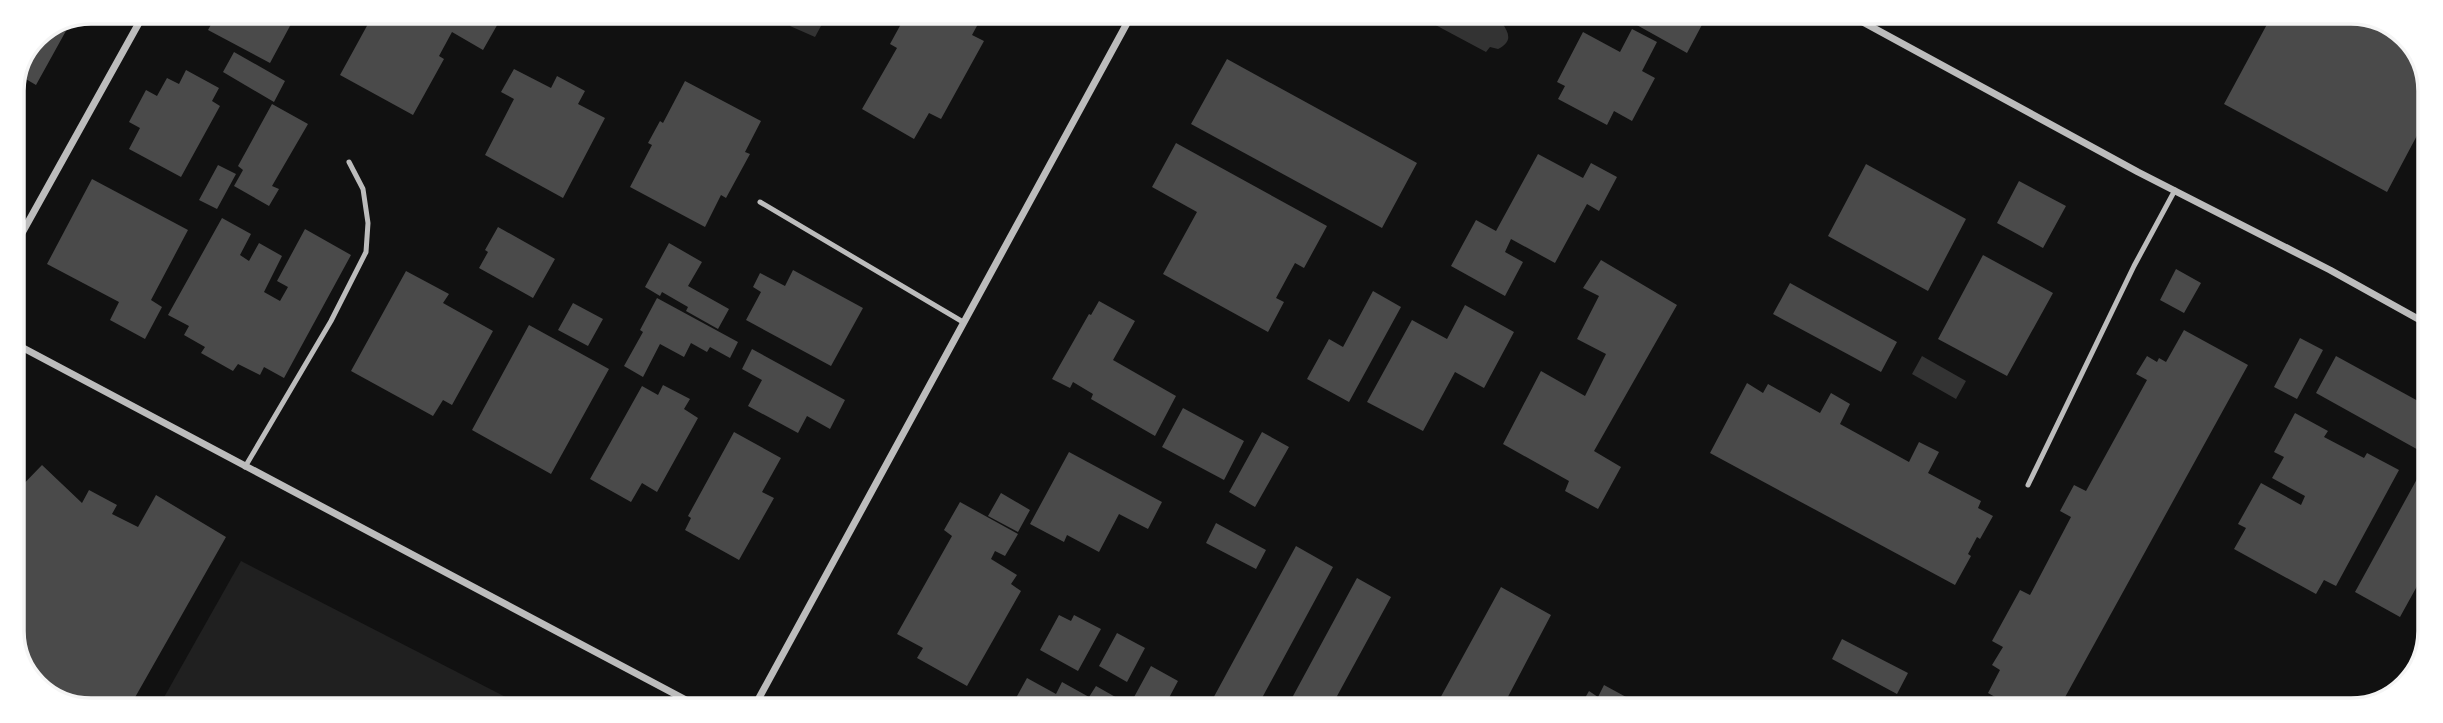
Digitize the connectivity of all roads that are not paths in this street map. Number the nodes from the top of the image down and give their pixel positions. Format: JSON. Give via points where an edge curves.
{"nodes":[{"id":1,"x":138,"y":24,"type":"edge"},
{"id":2,"x":1126,"y":24,"type":"edge"},
{"id":3,"x":1867,"y":24,"type":"edge"},
{"id":4,"x":349,"y":162,"type":"dead end"},
{"id":5,"x":2175,"y":190,"type":"junction"},
{"id":6,"x":761,"y":202,"type":"dead end"},
{"id":7,"x":24,"y":229,"type":"edge"},
{"id":8,"x":2418,"y":319,"type":"edge"},
{"id":9,"x":963,"y":322,"type":"junction"},
{"id":10,"x":24,"y":349,"type":"edge"},
{"id":11,"x":245,"y":467,"type":"junction"},
{"id":12,"x":2028,"y":485,"type":"dead end"},
{"id":13,"x":681,"y":698,"type":"edge"},
{"id":14,"x":759,"y":698,"type":"edge"}],
"edges":[{"from":1,"to":7,"type":"street"},
{"from":2,"to":9,"type":"street"},
{"from":3,"to":5,"type":"street"},
{"from":4,"to":11,"type":"lane","via":[[363,189],[366,252]]},
{"from":5,"to":8,"type":"street"},
{"from":5,"to":12,"type":"lane"},
{"from":6,"to":9,"type":"lane"},
{"from":9,"to":14,"type":"street"},
{"from":10,"to":11,"type":"street"},
{"from":11,"to":13,"type":"street"}]}
